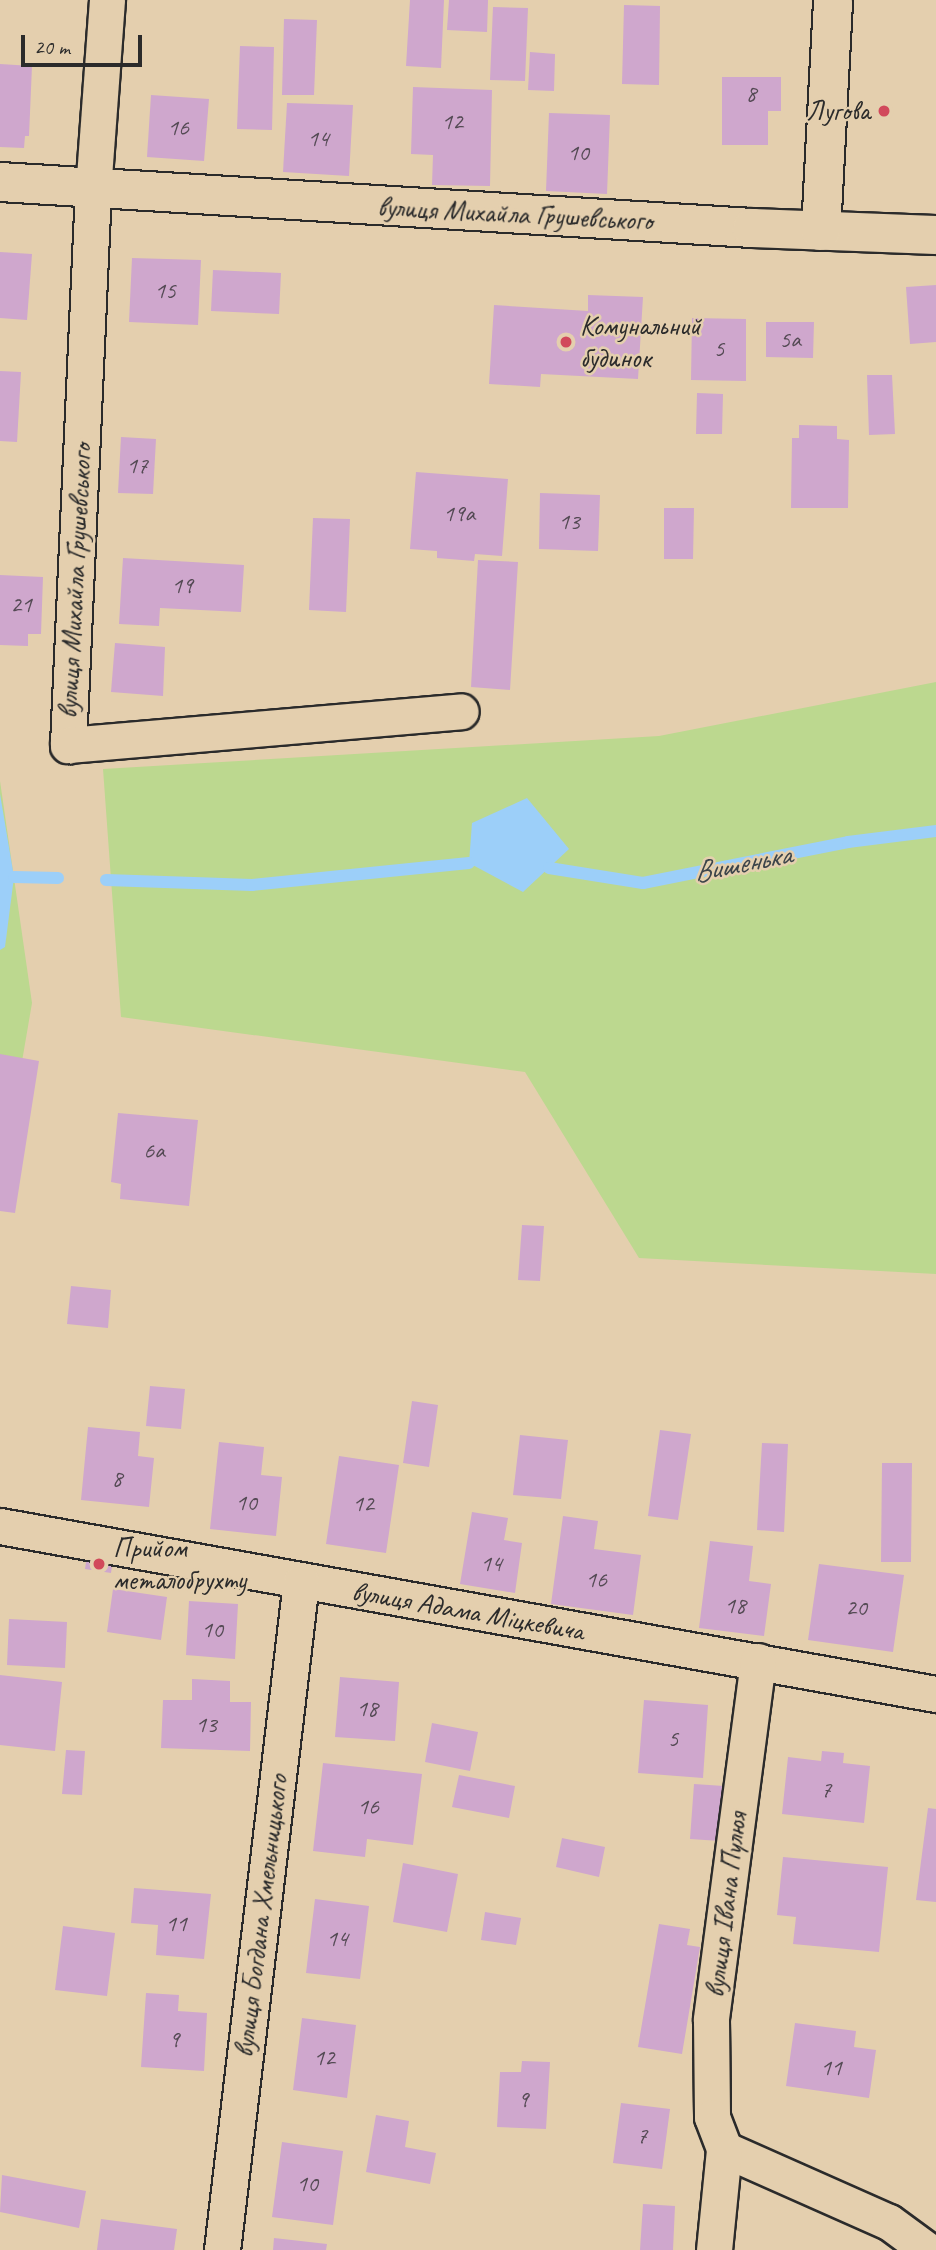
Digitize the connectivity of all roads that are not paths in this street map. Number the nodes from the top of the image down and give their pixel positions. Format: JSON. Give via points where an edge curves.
{"nodes":[{"id":1,"x":107,"y":0,"type":"edge"},
{"id":2,"x":833,"y":0,"type":"edge"},
{"id":3,"x":0,"y":182,"type":"edge"},
{"id":4,"x":93,"y":190,"type":"junction"},
{"id":5,"x":821,"y":231,"type":"junction"},
{"id":6,"x":936,"y":235,"type":"edge"},
{"id":7,"x":461,"y":711,"type":"dead end"},
{"id":8,"x":0,"y":1526,"type":"edge"},
{"id":9,"x":301,"y":1582,"type":"junction"},
{"id":10,"x":758,"y":1661,"type":"junction"},
{"id":11,"x":936,"y":1694,"type":"edge"},
{"id":12,"x":724,"y":2149,"type":"junction"},
{"id":13,"x":222,"y":2250,"type":"edge"},
{"id":14,"x":714,"y":2250,"type":"edge"},
{"id":15,"x":927,"y":2250,"type":"edge"}],
"edges":[{"from":1,"to":4,"type":"street"},
{"from":2,"to":5,"type":"street"},
{"from":3,"to":4,"type":"street","name":"вулиця Михайла Грушевського"},
{"from":4,"to":5,"type":"street","name":"вулиця Михайла Грушевського"},
{"from":4,"to":7,"type":"street","name":"вулиця Михайла Грушевського","via":[[68,745]]},
{"from":5,"to":6,"type":"street","name":"вулиця Михайла Грушевського"},
{"from":8,"to":9,"type":"street","name":"вулиця Адама Міцкевича"},
{"from":9,"to":10,"type":"street","name":"вулиця Адама Міцкевича"},
{"from":9,"to":13,"type":"street","name":"вулиця Богдана Хмельницького"},
{"from":10,"to":11,"type":"street","name":"вулиця Адама Міцкевича"},
{"from":10,"to":12,"type":"street","name":"вулиця Івана Пулюя","via":[[711,2020],[712,2117]]},
{"from":12,"to":14,"type":"street","name":"вулиця Івана Пулюя"},
{"from":12,"to":15,"type":"street","via":[[889,2222]]}]}
